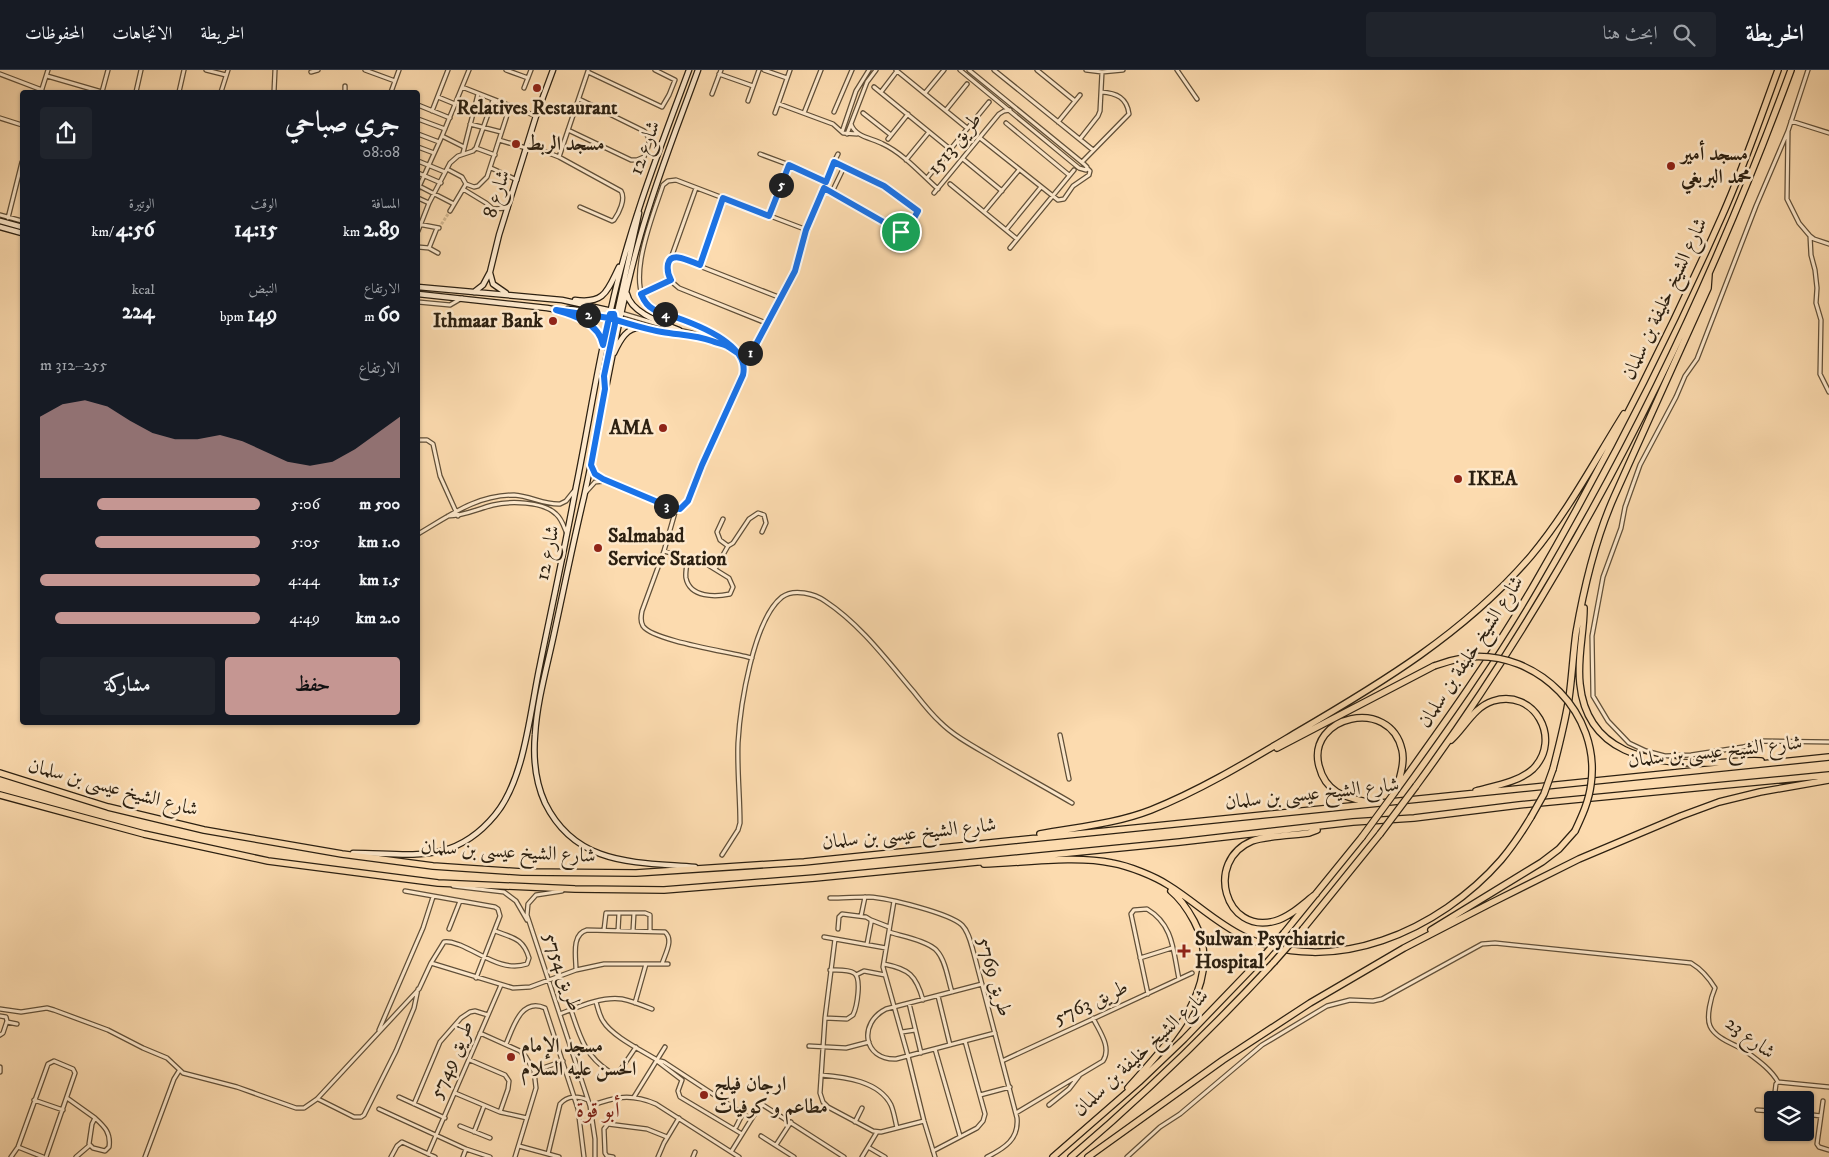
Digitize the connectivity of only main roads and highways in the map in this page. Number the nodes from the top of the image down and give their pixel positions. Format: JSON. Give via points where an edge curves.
{"nodes":[{"id":1,"x":1778,"y":70,"type":"edge"},
{"id":2,"x":1791,"y":70,"type":"edge"},
{"id":3,"x":1708,"y":273,"type":"junction"},
{"id":4,"x":1645,"y":380,"type":"junction"},
{"id":5,"x":1583,"y":598,"type":"junction"},
{"id":6,"x":1443,"y":749,"type":"junction"},
{"id":7,"x":1829,"y":757,"type":"edge"},
{"id":8,"x":1250,"y":760,"type":"junction"},
{"id":9,"x":1770,"y":763,"type":"junction"},
{"id":10,"x":0,"y":773,"type":"edge"},
{"id":11,"x":1829,"y":775,"type":"edge"},
{"id":12,"x":1829,"y":780,"type":"edge"},
{"id":13,"x":1395,"y":792,"type":"junction"},
{"id":14,"x":0,"y":795,"type":"edge"},
{"id":15,"x":1463,"y":795,"type":"junction"},
{"id":16,"x":1375,"y":804,"type":"junction"},
{"id":17,"x":1328,"y":826,"type":"junction"},
{"id":18,"x":1004,"y":841,"type":"junction"},
{"id":19,"x":943,"y":866,"type":"junction"},
{"id":20,"x":1146,"y":875,"type":"junction"},
{"id":21,"x":1316,"y":894,"type":"junction"},
{"id":22,"x":1404,"y":948,"type":"junction"},
{"id":23,"x":1112,"y":1104,"type":"junction"},
{"id":24,"x":1122,"y":1114,"type":"junction"},
{"id":25,"x":1053,"y":1157,"type":"edge"},
{"id":26,"x":1071,"y":1157,"type":"edge"},
{"id":27,"x":1076,"y":1157,"type":"edge"},
{"id":28,"x":1088,"y":1157,"type":"edge"}],
"edges":[{"from":1,"to":4,"type":"highway","name":"شارع الشيخ خليفة بن سلمان","via":[[1722,215]]},
{"from":2,"to":3,"type":"highway","name":"شارع الشيخ خليفة بن سلمان"},
{"from":3,"to":5,"type":"highway","via":[[1708,288],[1607,514]]},
{"from":3,"to":6,"type":"highway","name":"شارع الشيخ خليفة بن سلمان","via":[[1671,356],[1608,481],[1532,610]]},
{"from":4,"to":8,"type":"highway","via":[[1556,524],[1526,562],[1476,613],[1383,681]]},
{"from":4,"to":13,"type":"highway","name":"شارع الشيخ خليفة بن سلمان","via":[[1535,584],[1478,675]]},
{"from":5,"to":9,"type":"highway","via":[[1580,686],[1590,717],[1605,738],[1631,754],[1655,760]]},
{"from":5,"to":20,"type":"highway","bridge":true,"via":[[1562,737],[1544,794],[1500,860],[1453,903],[1429,919],[1352,950],[1302,952],[1260,943],[1226,926],[1168,885]]},
{"from":6,"to":15,"type":"highway","via":[[1470,718],[1493,701],[1517,701],[1536,712],[1543,724],[1545,748],[1533,769],[1522,776]]},
{"from":6,"to":24,"type":"highway","name":"شارع الشيخ خليفة بن سلمان","bridge":true,"via":[[1380,834],[1274,962],[1175,1065]]},
{"from":7,"to":9,"type":"highway","name":"شارع الشيخ عيسى بن سلمان"},
{"from":8,"to":18,"type":"highway","via":[[1199,788],[1122,820]]},
{"from":8,"to":22,"type":"highway","bridge":true,"via":[[1434,666],[1468,657],[1502,659],[1533,671],[1560,691],[1572,705],[1587,735],[1592,767],[1588,801],[1575,830],[1542,862]]},
{"from":9,"to":15,"type":"highway","name":"شارع الشيخ عيسى بن سلمان"},
{"from":10,"to":18,"type":"highway","name":"شارع الشيخ عيسى بن سلمان","via":[[148,817],[271,843],[432,866],[522,872],[636,873],[804,862]]},
{"from":11,"to":17,"type":"highway","name":"شارع الشيخ عيسى بن سلمان"},
{"from":12,"to":22,"type":"highway","via":[[1760,792],[1681,816],[1579,859]]},
{"from":13,"to":16,"type":"highway","via":[[1402,751],[1399,741],[1385,724],[1362,717],[1352,718],[1332,728],[1319,748],[1318,761],[1324,780],[1344,796]]},
{"from":13,"to":21,"type":"highway","name":"شارع الشيخ خليفة بن سلمان","bridge":true},
{"from":14,"to":19,"type":"highway","name":"شارع الشيخ عيسى بن سلمان","via":[[144,834],[268,861],[438,883],[664,890]]},
{"from":15,"to":16,"type":"highway","name":"شارع الشيخ عيسى بن سلمان"},
{"from":16,"to":18,"type":"highway","name":"شارع الشيخ عيسى بن سلمان"},
{"from":17,"to":19,"type":"highway","name":"شارع الشيخ عيسى بن سلمان"},
{"from":17,"to":21,"type":"highway","via":[[1309,833],[1253,841],[1234,854],[1225,872],[1224,884],[1231,905],[1252,921],[1277,921]]},
{"from":19,"to":20,"type":"highway","via":[[1088,860],[1113,863]]},
{"from":20,"to":23,"type":"highway","via":[[1175,895],[1188,910],[1199,930],[1203,973],[1198,992],[1175,1033]]},
{"from":21,"to":23,"type":"highway","name":"شارع الشيخ خليفة بن سلمان","bridge":true,"via":[[1261,960],[1184,1039]]},
{"from":22,"to":28,"type":"highway","via":[[1264,1032]]},
{"from":23,"to":25,"type":"highway","name":"شارع الشيخ خليفة بن سلمان"},
{"from":24,"to":26,"type":"highway","name":"شارع الشيخ خليفة بن سلمان"},
{"from":24,"to":27,"type":"highway"}]}
